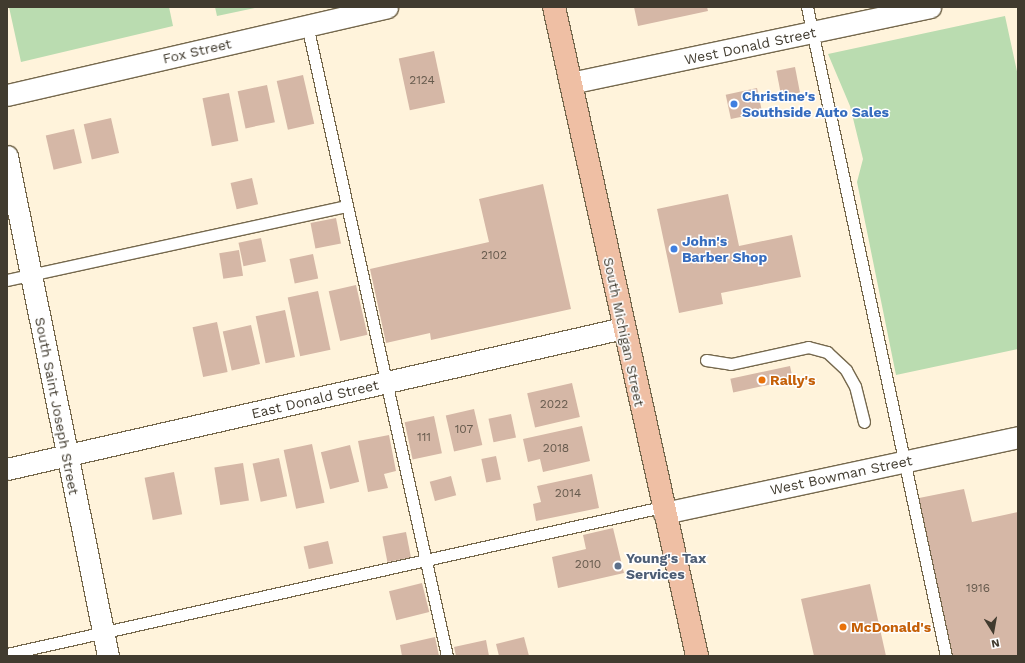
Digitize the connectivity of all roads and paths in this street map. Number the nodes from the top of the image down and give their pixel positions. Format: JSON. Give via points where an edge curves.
{"nodes":[{"id":1,"x":387,"y":7,"type":"edge"},
{"id":2,"x":554,"y":7,"type":"edge"},
{"id":3,"x":807,"y":7,"type":"edge"},
{"id":4,"x":930,"y":7,"type":"edge"},
{"id":5,"x":306,"y":25,"type":"junction"},
{"id":6,"x":812,"y":32,"type":"junction"},
{"id":7,"x":570,"y":83,"type":"junction"},
{"id":8,"x":7,"y":95,"type":"edge"},
{"id":9,"x":7,"y":156,"type":"edge"},
{"id":10,"x":346,"y":206,"type":"junction"},
{"id":11,"x":31,"y":274,"type":"junction"},
{"id":12,"x":7,"y":280,"type":"edge"},
{"id":13,"x":623,"y":328,"type":"junction"},
{"id":14,"x":706,"y":360,"type":"dead end"},
{"id":15,"x":387,"y":382,"type":"junction"},
{"id":16,"x":864,"y":422,"type":"dead end"},
{"id":17,"x":1018,"y":437,"type":"edge"},
{"id":18,"x":68,"y":455,"type":"junction"},
{"id":19,"x":904,"y":461,"type":"junction"},
{"id":20,"x":7,"y":469,"type":"edge"},
{"id":21,"x":663,"y":510,"type":"junction"},
{"id":22,"x":426,"y":562,"type":"junction"},
{"id":23,"x":103,"y":631,"type":"junction"},
{"id":24,"x":7,"y":654,"type":"edge"},
{"id":25,"x":108,"y":656,"type":"edge"},
{"id":26,"x":447,"y":656,"type":"edge"},
{"id":27,"x":697,"y":656,"type":"edge"},
{"id":28,"x":946,"y":656,"type":"edge"}],
"edges":[{"from":1,"to":5,"type":"street","name":"Fox Street"},
{"from":2,"to":7,"type":"main road","name":"South Michigan Street"},
{"from":3,"to":6,"type":"lane"},
{"from":4,"to":6,"type":"street","name":"West Donald Street"},
{"from":5,"to":8,"type":"street","name":"Fox Street"},
{"from":5,"to":10,"type":"lane"},
{"from":6,"to":7,"type":"street","name":"West Donald Street"},
{"from":6,"to":19,"type":"lane"},
{"from":7,"to":13,"type":"main road","name":"South Michigan Street"},
{"from":9,"to":11,"type":"street","name":"South Saint Joseph Street"},
{"from":10,"to":11,"type":"lane"},
{"from":10,"to":15,"type":"lane"},
{"from":11,"to":12,"type":"lane"},
{"from":11,"to":18,"type":"street","name":"South Saint Joseph Street"},
{"from":13,"to":15,"type":"street","name":"East Donald Street"},
{"from":13,"to":21,"type":"main road","name":"South Michigan Street"},
{"from":14,"to":16,"type":"lane","via":[[731,364],[808,347],[827,352],[846,370],[855,386]]},
{"from":15,"to":18,"type":"street","name":"East Donald Street"},
{"from":15,"to":22,"type":"lane"},
{"from":17,"to":19,"type":"street","name":"West Bowman Street"},
{"from":18,"to":20,"type":"street","name":"East Donald Street"},
{"from":18,"to":23,"type":"street","name":"South Saint Joseph Street"},
{"from":19,"to":21,"type":"street","name":"West Bowman Street"},
{"from":19,"to":28,"type":"lane"},
{"from":21,"to":22,"type":"lane"},
{"from":21,"to":27,"type":"main road","name":"South Michigan Street"},
{"from":22,"to":23,"type":"lane"},
{"from":22,"to":26,"type":"lane"},
{"from":23,"to":24,"type":"lane"},
{"from":23,"to":25,"type":"street","name":"South Saint Joseph Street"}]}
